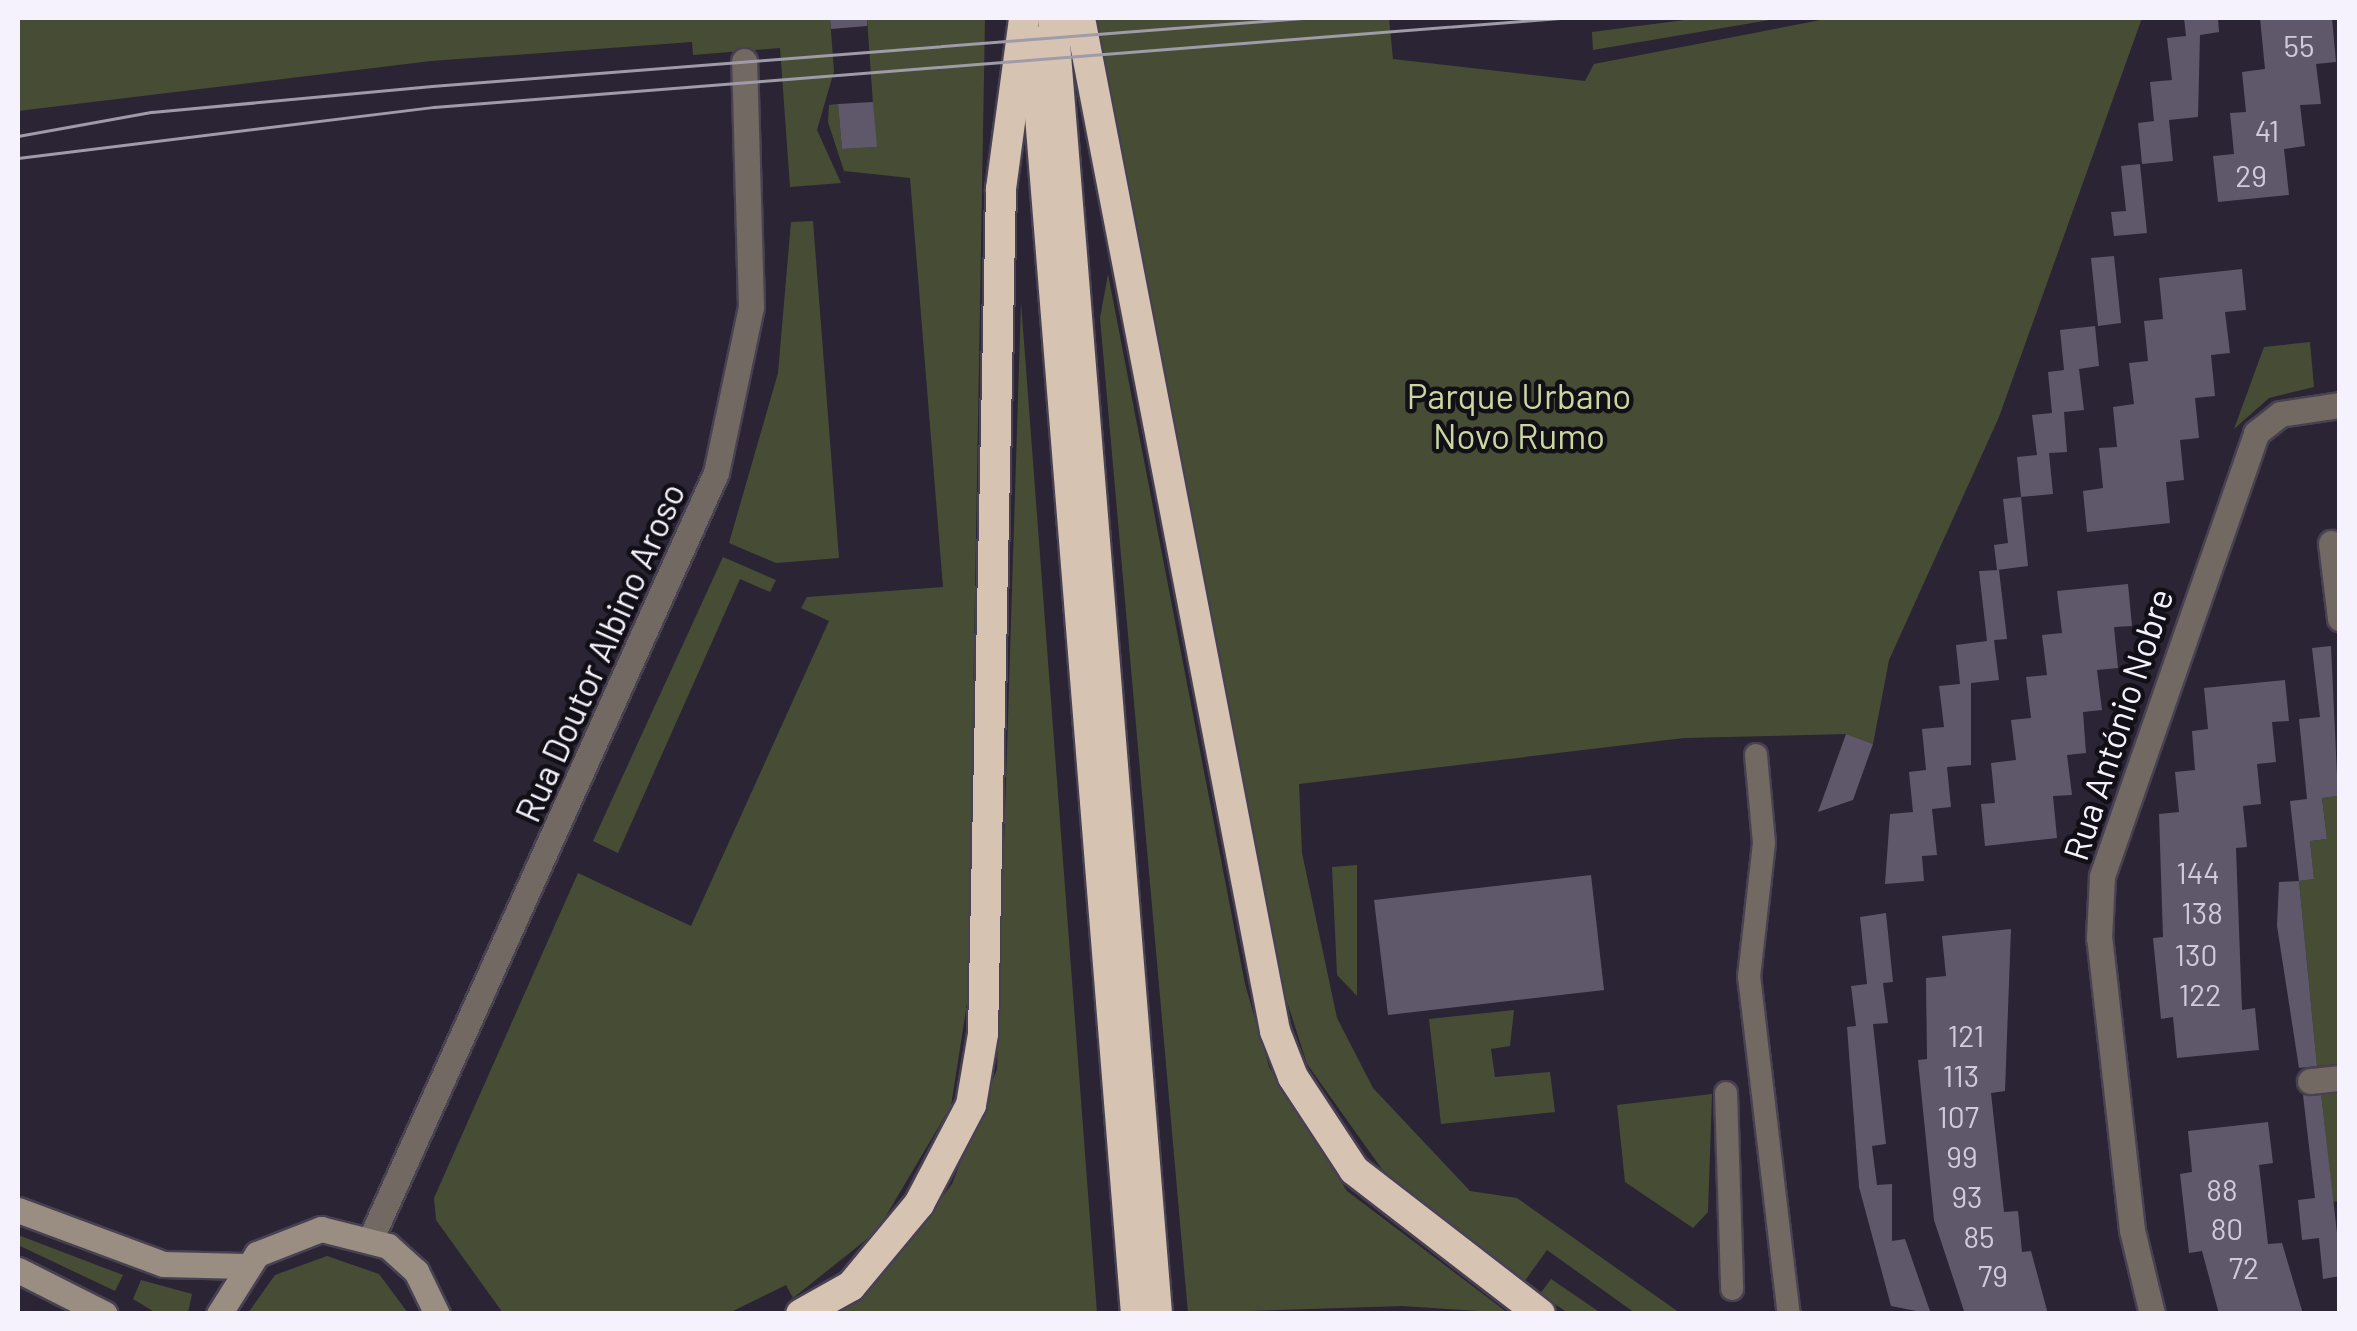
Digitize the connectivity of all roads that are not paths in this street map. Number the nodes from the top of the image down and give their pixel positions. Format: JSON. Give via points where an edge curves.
{"nodes":[{"id":1,"x":1024,"y":18,"type":"edge"},
{"id":2,"x":1032,"y":18,"type":"edge"},
{"id":3,"x":1054,"y":18,"type":"edge"},
{"id":4,"x":1080,"y":18,"type":"edge"},
{"id":5,"x":744,"y":60,"type":"dead end"},
{"id":6,"x":2340,"y":404,"type":"edge"},
{"id":7,"x":2332,"y":543,"type":"dead end"},
{"id":8,"x":2340,"y":618,"type":"edge"},
{"id":9,"x":1756,"y":755,"type":"dead end"},
{"id":10,"x":2340,"y":1078,"type":"edge"},
{"id":11,"x":2310,"y":1081,"type":"dead end"},
{"id":12,"x":1726,"y":1092,"type":"dead end"},
{"id":13,"x":18,"y":1210,"type":"edge"},
{"id":14,"x":372,"y":1238,"type":"junction"},
{"id":15,"x":245,"y":1266,"type":"junction"},
{"id":16,"x":18,"y":1270,"type":"edge"},
{"id":17,"x":1732,"y":1289,"type":"dead end"},
{"id":18,"x":105,"y":1314,"type":"edge"},
{"id":19,"x":219,"y":1314,"type":"edge"},
{"id":20,"x":438,"y":1314,"type":"edge"},
{"id":21,"x":801,"y":1314,"type":"edge"},
{"id":22,"x":1136,"y":1314,"type":"edge"},
{"id":23,"x":1158,"y":1314,"type":"edge"},
{"id":24,"x":1540,"y":1314,"type":"edge"},
{"id":25,"x":1789,"y":1314,"type":"edge"},
{"id":26,"x":2152,"y":1314,"type":"edge"}],
"edges":[{"from":1,"to":21,"type":"highway","via":[[1001,189],[983,1034],[970,1105],[920,1204],[851,1286]]},
{"from":2,"to":22,"type":"highway"},
{"from":3,"to":23,"type":"highway"},
{"from":4,"to":24,"type":"highway","via":[[1275,1030],[1294,1078],[1354,1170]]},
{"from":5,"to":14,"type":"street","name":"Rua Doutor Albino Aroso","via":[[751,307],[716,473]]},
{"from":6,"to":26,"type":"street","name":"Rua António Nobre","via":[[2280,414],[2256,433],[2102,876],[2099,938],[2132,1230]]},
{"from":7,"to":8,"type":"street"},
{"from":9,"to":25,"type":"lane","via":[[1764,843],[1749,976]]},
{"from":10,"to":11,"type":"street"},
{"from":12,"to":17,"type":"lane"},
{"from":13,"to":15,"type":"main road","via":[[163,1264]]},
{"from":14,"to":15,"type":"main road","via":[[304,1232]]},
{"from":14,"to":20,"type":"main road","via":[[416,1271]]},
{"from":15,"to":19,"type":"main road"},
{"from":16,"to":18,"type":"main road"}]}
